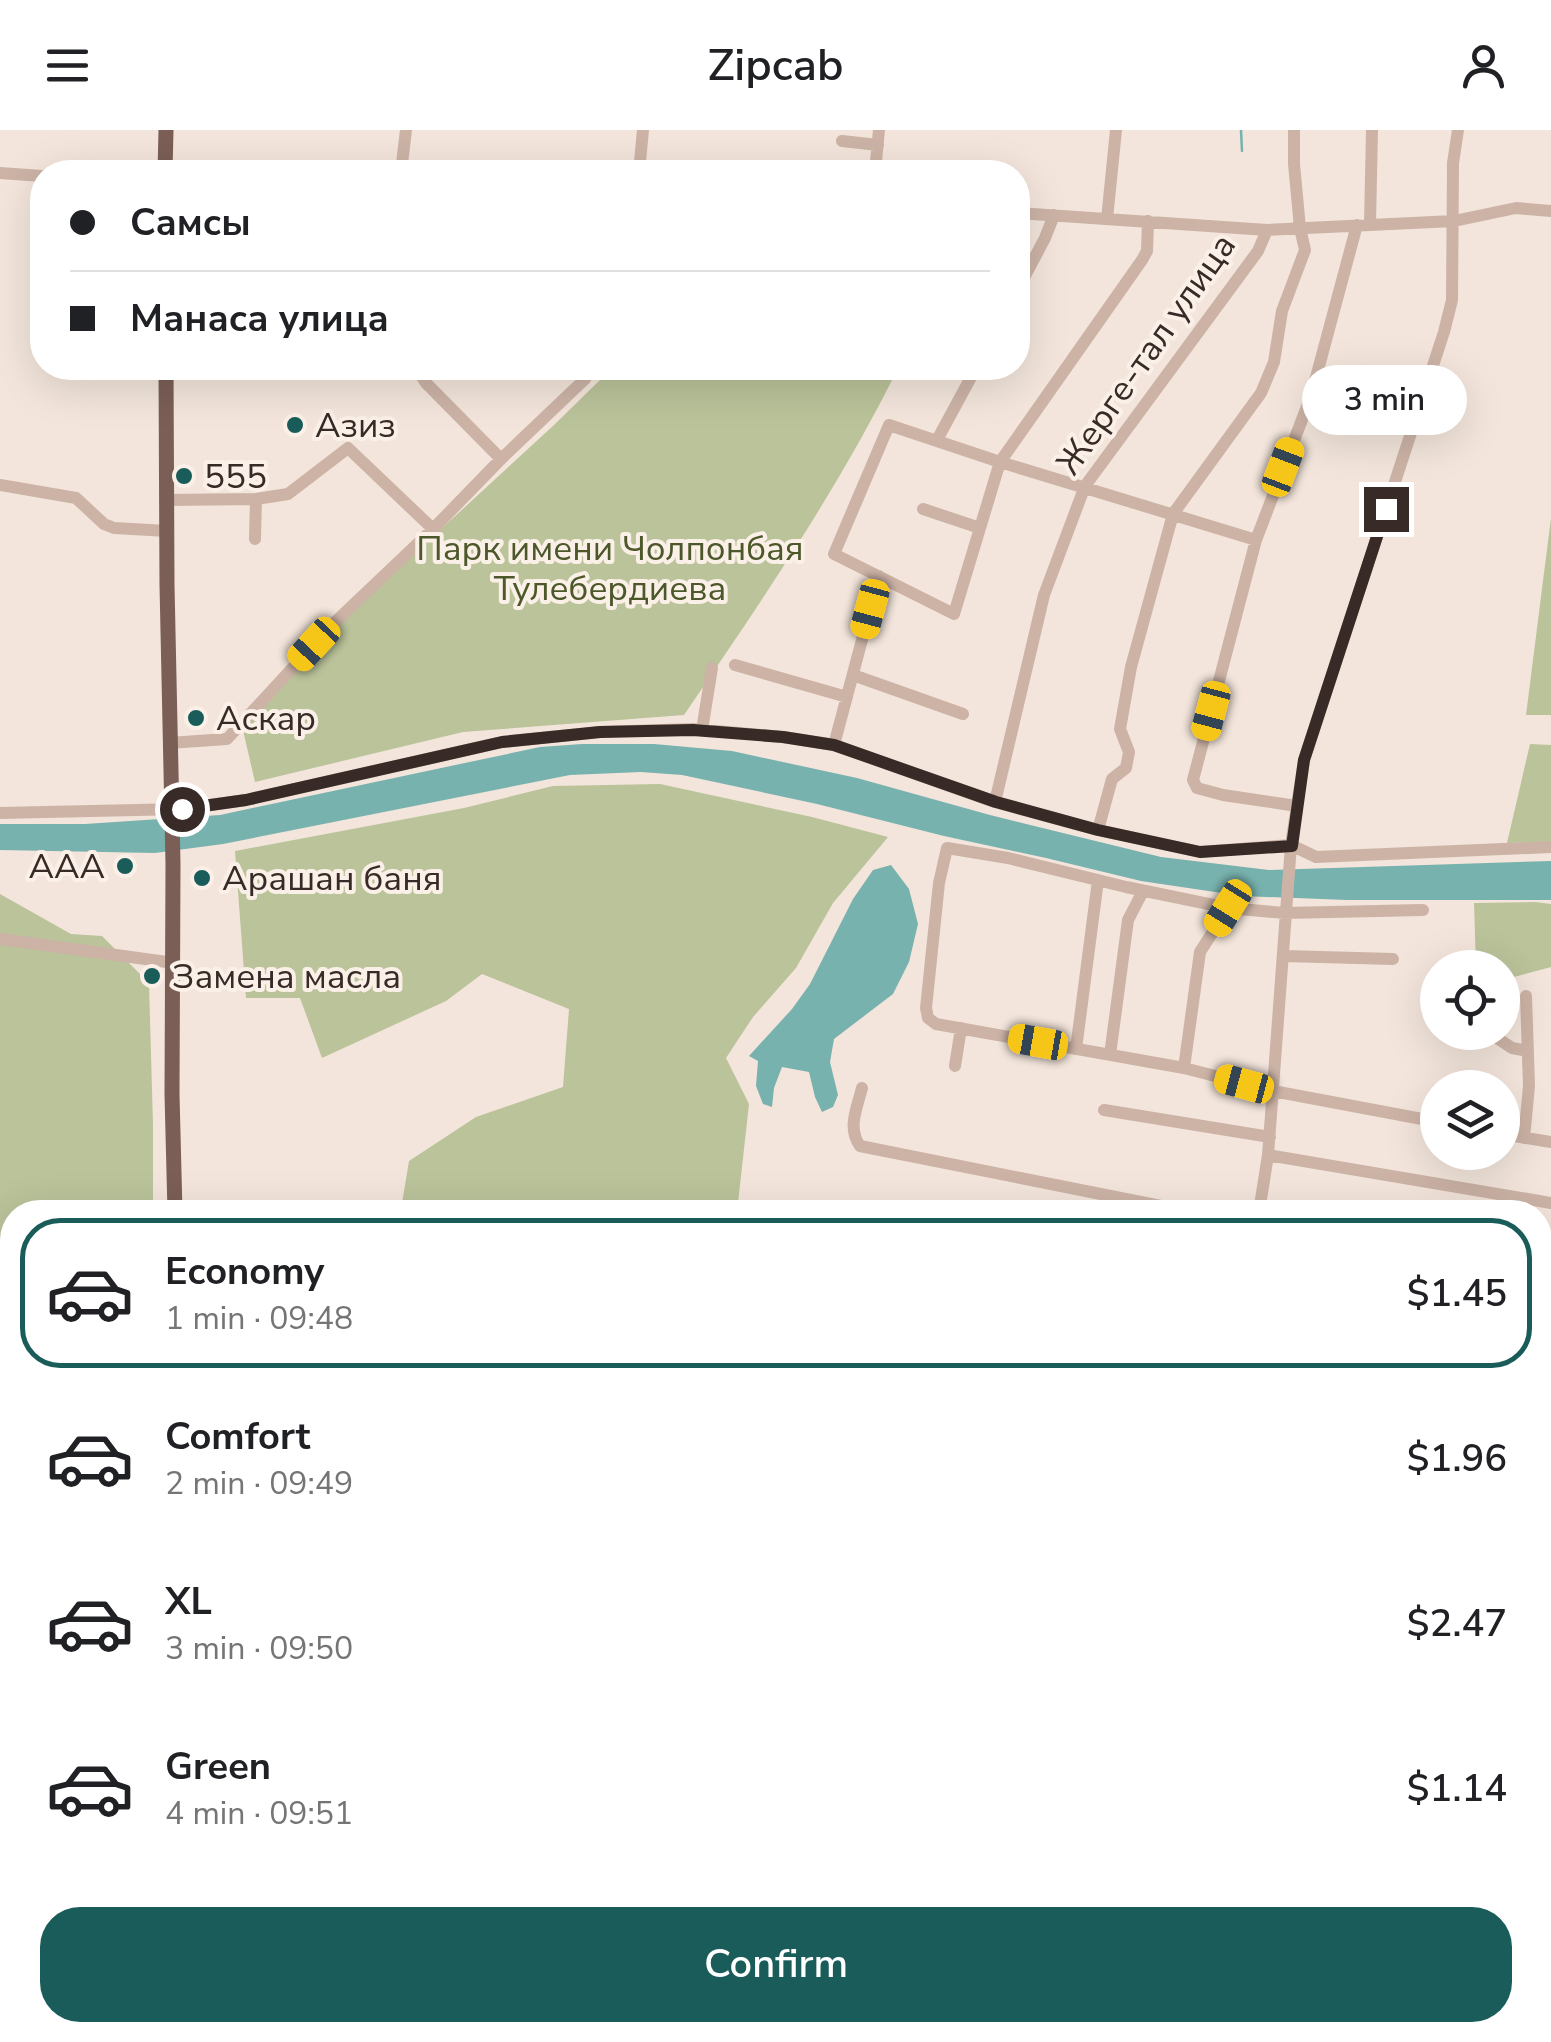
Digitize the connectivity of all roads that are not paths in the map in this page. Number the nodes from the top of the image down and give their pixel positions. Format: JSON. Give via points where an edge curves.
{"nodes":[{"id":1,"x":166,"y":130,"type":"edge"},
{"id":2,"x":406,"y":130,"type":"edge"},
{"id":3,"x":644,"y":130,"type":"edge"},
{"id":4,"x":1116,"y":130,"type":"edge"},
{"id":5,"x":1294,"y":130,"type":"edge"},
{"id":6,"x":1372,"y":130,"type":"edge"},
{"id":7,"x":1458,"y":130,"type":"edge"},
{"id":8,"x":878,"y":137,"type":"edge"},
{"id":9,"x":842,"y":141,"type":"dead end"},
{"id":10,"x":166,"y":160,"type":"edge"},
{"id":11,"x":402,"y":160,"type":"edge"},
{"id":12,"x":640,"y":160,"type":"edge"},
{"id":13,"x":0,"y":173,"type":"edge"},
{"id":14,"x":30,"y":175,"type":"edge"},
{"id":15,"x":1551,"y":211,"type":"edge"},
{"id":16,"x":1030,"y":214,"type":"edge"},
{"id":17,"x":1054,"y":215,"type":"junction"},
{"id":18,"x":1108,"y":219,"type":"junction"},
{"id":19,"x":1454,"y":221,"type":"junction"},
{"id":20,"x":1148,"y":222,"type":"junction"},
{"id":21,"x":1364,"y":225,"type":"junction"},
{"id":22,"x":1300,"y":228,"type":"junction"},
{"id":23,"x":1267,"y":230,"type":"junction"},
{"id":24,"x":1030,"y":266,"type":"edge"},
{"id":25,"x":166,"y":380,"type":"edge"},
{"id":26,"x":424,"y":380,"type":"edge"},
{"id":27,"x":583,"y":380,"type":"edge"},
{"id":28,"x":970,"y":380,"type":"edge"},
{"id":29,"x":937,"y":440,"type":"junction"},
{"id":30,"x":501,"y":459,"type":"junction"},
{"id":31,"x":1000,"y":462,"type":"junction"},
{"id":32,"x":0,"y":485,"type":"edge"},
{"id":33,"x":1084,"y":486,"type":"junction"},
{"id":34,"x":256,"y":499,"type":"junction"},
{"id":35,"x":167,"y":500,"type":"junction"},
{"id":36,"x":922,"y":509,"type":"dead end"},
{"id":37,"x":1173,"y":514,"type":"junction"},
{"id":38,"x":980,"y":528,"type":"junction"},
{"id":39,"x":433,"y":529,"type":"junction"},
{"id":40,"x":167,"y":531,"type":"junction"},
{"id":41,"x":255,"y":539,"type":"dead end"},
{"id":42,"x":1256,"y":540,"type":"junction"},
{"id":43,"x":880,"y":576,"type":"junction"},
{"id":44,"x":735,"y":665,"type":"dead end"},
{"id":45,"x":712,"y":668,"type":"dead end"},
{"id":46,"x":853,"y":675,"type":"junction"},
{"id":47,"x":847,"y":697,"type":"junction"},
{"id":48,"x":963,"y":714,"type":"dead end"},
{"id":49,"x":702,"y":730,"type":"junction"},
{"id":50,"x":170,"y":743,"type":"junction"},
{"id":51,"x":834,"y":745,"type":"junction"},
{"id":52,"x":996,"y":802,"type":"junction"},
{"id":53,"x":1297,"y":806,"type":"junction"},
{"id":54,"x":172,"y":810,"type":"junction"},
{"id":55,"x":0,"y":814,"type":"edge"},
{"id":56,"x":1098,"y":830,"type":"junction"},
{"id":57,"x":1551,"y":847,"type":"edge"},
{"id":58,"x":1291,"y":853,"type":"junction"},
{"id":59,"x":1098,"y":880,"type":"junction"},
{"id":60,"x":1143,"y":891,"type":"junction"},
{"id":61,"x":1228,"y":908,"type":"junction"},
{"id":62,"x":1286,"y":909,"type":"junction"},
{"id":63,"x":1423,"y":910,"type":"dead end"},
{"id":64,"x":0,"y":939,"type":"edge"},
{"id":65,"x":1284,"y":956,"type":"junction"},
{"id":66,"x":1393,"y":958,"type":"dead end"},
{"id":67,"x":174,"y":963,"type":"junction"},
{"id":68,"x":1526,"y":996,"type":"dead end"},
{"id":69,"x":961,"y":1028,"type":"junction"},
{"id":70,"x":1076,"y":1049,"type":"junction"},
{"id":71,"x":1520,"y":1050,"type":"edge"},
{"id":72,"x":1528,"y":1051,"type":"junction"},
{"id":73,"x":1110,"y":1055,"type":"junction"},
{"id":74,"x":955,"y":1066,"type":"dead end"},
{"id":75,"x":1184,"y":1068,"type":"junction"},
{"id":76,"x":862,"y":1088,"type":"dead end"},
{"id":77,"x":1273,"y":1091,"type":"junction"},
{"id":78,"x":1104,"y":1110,"type":"dead end"},
{"id":79,"x":1420,"y":1119,"type":"edge"},
{"id":80,"x":1270,"y":1137,"type":"junction"},
{"id":81,"x":1520,"y":1137,"type":"edge"},
{"id":82,"x":1524,"y":1138,"type":"junction"},
{"id":83,"x":1551,"y":1142,"type":"edge"},
{"id":84,"x":1268,"y":1156,"type":"junction"},
{"id":85,"x":175,"y":1200,"type":"edge"},
{"id":86,"x":1131,"y":1200,"type":"edge"},
{"id":87,"x":1261,"y":1200,"type":"edge"},
{"id":88,"x":1533,"y":1200,"type":"edge"}],
"edges":[{"from":1,"to":10,"type":"main road"},
{"from":2,"to":11,"type":"street"},
{"from":3,"to":12,"type":"street"},
{"from":4,"to":18,"type":"street"},
{"from":5,"to":22,"type":"street"},
{"from":6,"to":21,"type":"street"},
{"from":7,"to":19,"type":"street"},
{"from":8,"to":9,"type":"street"},
{"from":13,"to":14,"type":"street"},
{"from":15,"to":19,"type":"street","via":[[1516,208]]},
{"from":16,"to":17,"type":"street"},
{"from":17,"to":18,"type":"street"},
{"from":17,"to":24,"type":"street"},
{"from":18,"to":20,"type":"street"},
{"from":19,"to":21,"type":"street"},
{"from":19,"to":53,"type":"street","via":[[1452,300],[1444,332],[1304,760]]},
{"from":20,"to":23,"type":"street"},
{"from":20,"to":31,"type":"street","via":[[1142,260]]},
{"from":21,"to":22,"type":"street"},
{"from":21,"to":42,"type":"street","via":[[1311,396]]},
{"from":22,"to":23,"type":"street"},
{"from":22,"to":37,"type":"street","via":[[1305,250],[1282,312],[1274,362],[1260,393]]},
{"from":23,"to":33,"type":"street","name":"Жерге-тал улица"},
{"from":25,"to":35,"type":"main road"},
{"from":26,"to":30,"type":"street"},
{"from":27,"to":30,"type":"street"},
{"from":28,"to":29,"type":"street"},
{"from":29,"to":31,"type":"street"},
{"from":29,"to":43,"type":"street","via":[[889,425],[834,554]]},
{"from":30,"to":39,"type":"street"},
{"from":31,"to":33,"type":"street"},
{"from":31,"to":38,"type":"street"},
{"from":32,"to":40,"type":"street","via":[[76,498],[114,528]]},
{"from":33,"to":37,"type":"street"},
{"from":33,"to":52,"type":"street","name":"Жерге-тал улица","via":[[1044,595]]},
{"from":34,"to":35,"type":"street"},
{"from":34,"to":39,"type":"street","via":[[288,494],[348,448]]},
{"from":34,"to":41,"type":"street"},
{"from":35,"to":40,"type":"main road"},
{"from":36,"to":38,"type":"street"},
{"from":37,"to":42,"type":"street"},
{"from":37,"to":56,"type":"street","via":[[1131,667],[1120,729],[1126,768],[1112,780]]},
{"from":38,"to":43,"type":"street","via":[[954,614]]},
{"from":39,"to":50,"type":"street","via":[[227,739]]},
{"from":40,"to":50,"type":"main road"},
{"from":42,"to":53,"type":"street","via":[[1193,780],[1197,788],[1224,795]]},
{"from":43,"to":46,"type":"street"},
{"from":44,"to":47,"type":"street"},
{"from":45,"to":49,"type":"street"},
{"from":46,"to":47,"type":"street"},
{"from":46,"to":48,"type":"street"},
{"from":47,"to":51,"type":"street"},
{"from":49,"to":51,"type":"street"},
{"from":49,"to":54,"type":"street","via":[[502,742],[246,800]]},
{"from":50,"to":54,"type":"main road"},
{"from":51,"to":52,"type":"street"},
{"from":52,"to":56,"type":"street"},
{"from":53,"to":58,"type":"street"},
{"from":54,"to":55,"type":"street"},
{"from":54,"to":67,"type":"main road"},
{"from":56,"to":58,"type":"street","via":[[1200,852]]},
{"from":57,"to":58,"type":"street"},
{"from":58,"to":62,"type":"street"},
{"from":59,"to":60,"type":"street"},
{"from":59,"to":69,"type":"street","via":[[947,848],[926,1008],[936,1024]]},
{"from":59,"to":70,"type":"street"},
{"from":60,"to":61,"type":"street"},
{"from":60,"to":73,"type":"street","via":[[1128,920]]},
{"from":61,"to":62,"type":"street"},
{"from":61,"to":75,"type":"street","via":[[1200,952]]},
{"from":62,"to":63,"type":"street"},
{"from":62,"to":65,"type":"street"},
{"from":64,"to":67,"type":"street"},
{"from":65,"to":66,"type":"street"},
{"from":65,"to":77,"type":"street"},
{"from":67,"to":85,"type":"main road"},
{"from":68,"to":72,"type":"street"},
{"from":69,"to":70,"type":"street"},
{"from":69,"to":74,"type":"street"},
{"from":70,"to":73,"type":"street"},
{"from":71,"to":72,"type":"street"},
{"from":72,"to":82,"type":"street"},
{"from":73,"to":75,"type":"street"},
{"from":75,"to":77,"type":"street"},
{"from":76,"to":86,"type":"street","via":[[852,1128],[860,1146]]},
{"from":77,"to":79,"type":"street"},
{"from":77,"to":80,"type":"street"},
{"from":78,"to":80,"type":"street"},
{"from":80,"to":84,"type":"street"},
{"from":81,"to":82,"type":"street"},
{"from":82,"to":83,"type":"street"},
{"from":84,"to":87,"type":"street"},
{"from":84,"to":88,"type":"street"}]}
